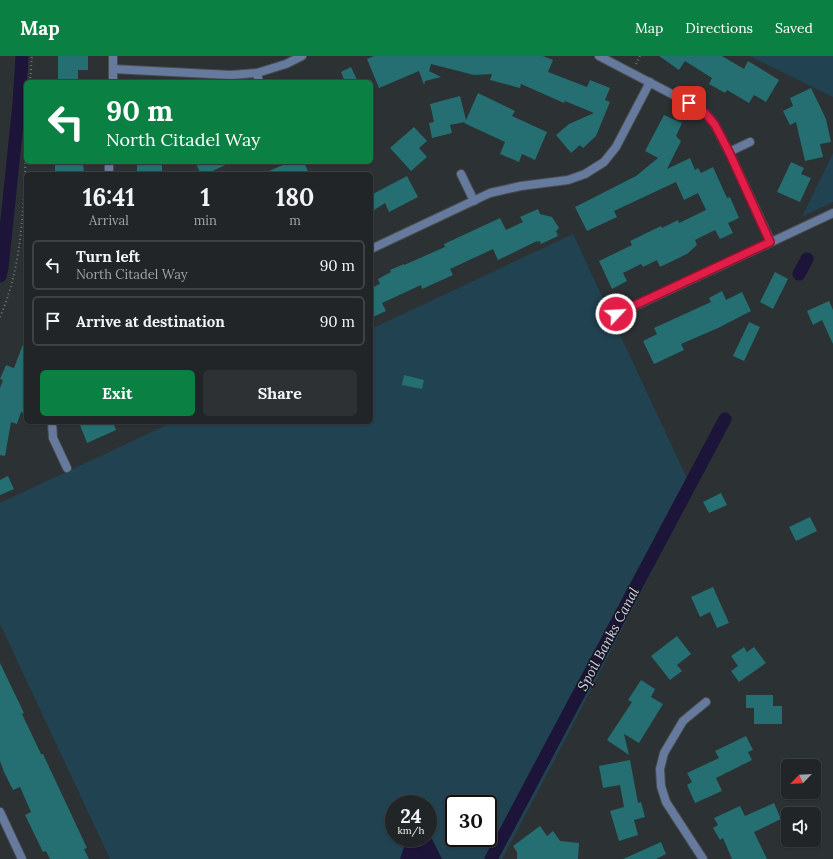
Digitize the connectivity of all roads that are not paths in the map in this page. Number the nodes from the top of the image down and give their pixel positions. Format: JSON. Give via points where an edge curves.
{"nodes":[{"id":1,"x":113,"y":56,"type":"edge"},
{"id":2,"x":302,"y":56,"type":"edge"},
{"id":3,"x":599,"y":56,"type":"edge"},
{"id":4,"x":114,"y":69,"type":"junction"},
{"id":5,"x":257,"y":73,"type":"junction"},
{"id":6,"x":113,"y":80,"type":"edge"},
{"id":7,"x":259,"y":80,"type":"edge"},
{"id":8,"x":650,"y":82,"type":"junction"},
{"id":9,"x":750,"y":142,"type":"dead end"},
{"id":10,"x":729,"y":152,"type":"junction"},
{"id":11,"x":461,"y":174,"type":"dead end"},
{"id":12,"x":474,"y":201,"type":"junction"},
{"id":13,"x":833,"y":213,"type":"edge"},
{"id":14,"x":770,"y":242,"type":"junction"},
{"id":15,"x":373,"y":248,"type":"edge"},
{"id":16,"x":616,"y":314,"type":"dead end"},
{"id":17,"x":52,"y":424,"type":"edge"},
{"id":18,"x":66,"y":468,"type":"dead end"},
{"id":19,"x":706,"y":702,"type":"dead end"},
{"id":20,"x":0,"y":812,"type":"edge"},
{"id":21,"x":22,"y":859,"type":"edge"},
{"id":22,"x":703,"y":859,"type":"edge"}],
"edges":[{"from":1,"to":4,"type":"street"},
{"from":2,"to":5,"type":"street"},
{"from":3,"to":8,"type":"street"},
{"from":4,"to":5,"type":"street","via":[[231,75]]},
{"from":4,"to":6,"type":"street"},
{"from":5,"to":7,"type":"street"},
{"from":8,"to":10,"type":"street","via":[[706,114],[715,125]]},
{"from":8,"to":12,"type":"street","via":[[616,147],[604,162],[585,174],[568,180],[521,186],[490,193]]},
{"from":9,"to":10,"type":"street"},
{"from":10,"to":14,"type":"street"},
{"from":11,"to":12,"type":"street"},
{"from":12,"to":15,"type":"street"},
{"from":13,"to":14,"type":"street"},
{"from":14,"to":16,"type":"street"},
{"from":17,"to":18,"type":"street","via":[[53,438]]},
{"from":19,"to":22,"type":"street","via":[[683,721],[664,753],[660,770],[666,802]]},
{"from":20,"to":21,"type":"street"}]}
